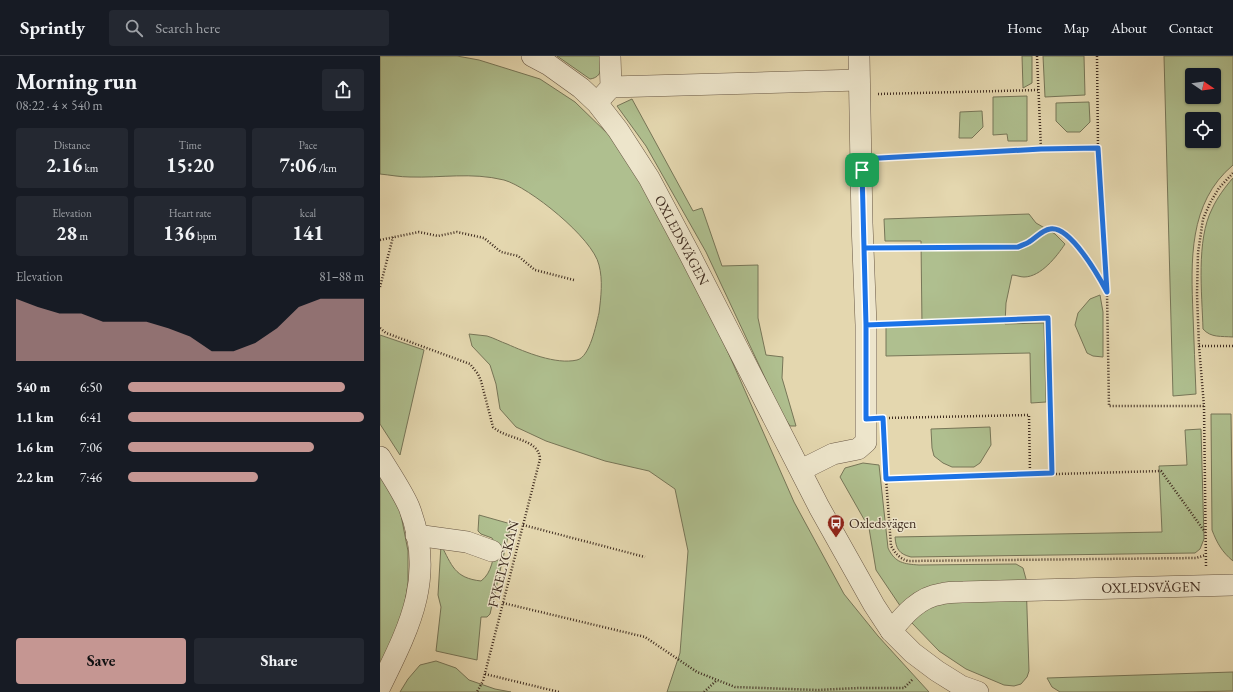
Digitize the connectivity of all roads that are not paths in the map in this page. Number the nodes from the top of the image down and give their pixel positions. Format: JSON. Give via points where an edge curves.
{"nodes":[{"id":1,"x":532,"y":56,"type":"edge"},
{"id":2,"x":610,"y":56,"type":"edge"},
{"id":3,"x":859,"y":56,"type":"edge"},
{"id":4,"x":611,"y":87,"type":"junction"},
{"id":5,"x":860,"y":87,"type":"junction"},
{"id":6,"x":597,"y":103,"type":"junction"},
{"id":7,"x":380,"y":457,"type":"edge"},
{"id":8,"x":801,"y":470,"type":"junction"},
{"id":9,"x":416,"y":536,"type":"junction"},
{"id":10,"x":492,"y":551,"type":"dead end"},
{"id":11,"x":1233,"y":585,"type":"edge"},
{"id":12,"x":891,"y":631,"type":"junction"},
{"id":13,"x":386,"y":661,"type":"edge"},
{"id":14,"x":380,"y":687,"type":"edge"},
{"id":15,"x":978,"y":692,"type":"edge"}],
"edges":[{"from":1,"to":6,"type":"street","name":"OXLEDSVÄGEN","via":[[581,88]]},
{"from":2,"to":4,"type":"street"},
{"from":3,"to":5,"type":"street"},
{"from":4,"to":5,"type":"street"},
{"from":4,"to":6,"type":"street"},
{"from":5,"to":8,"type":"street","via":[[866,442],[858,449],[833,454]]},
{"from":6,"to":8,"type":"street","name":"OXLEDSVÄGEN","via":[[649,178]]},
{"from":7,"to":9,"type":"street","via":[[408,506]]},
{"from":8,"to":12,"type":"street","name":"OXLEDSVÄGEN","via":[[836,538]]},
{"from":9,"to":10,"type":"street","via":[[467,542]]},
{"from":9,"to":13,"type":"street","via":[[420,573],[414,611],[405,634]]},
{"from":11,"to":12,"type":"street","name":"OXLEDSVÄGEN","via":[[940,594],[916,605]]},
{"from":12,"to":15,"type":"street","name":"OXLEDSVÄGEN","via":[[928,664],[961,686]]},
{"from":13,"to":14,"type":"street"}]}
